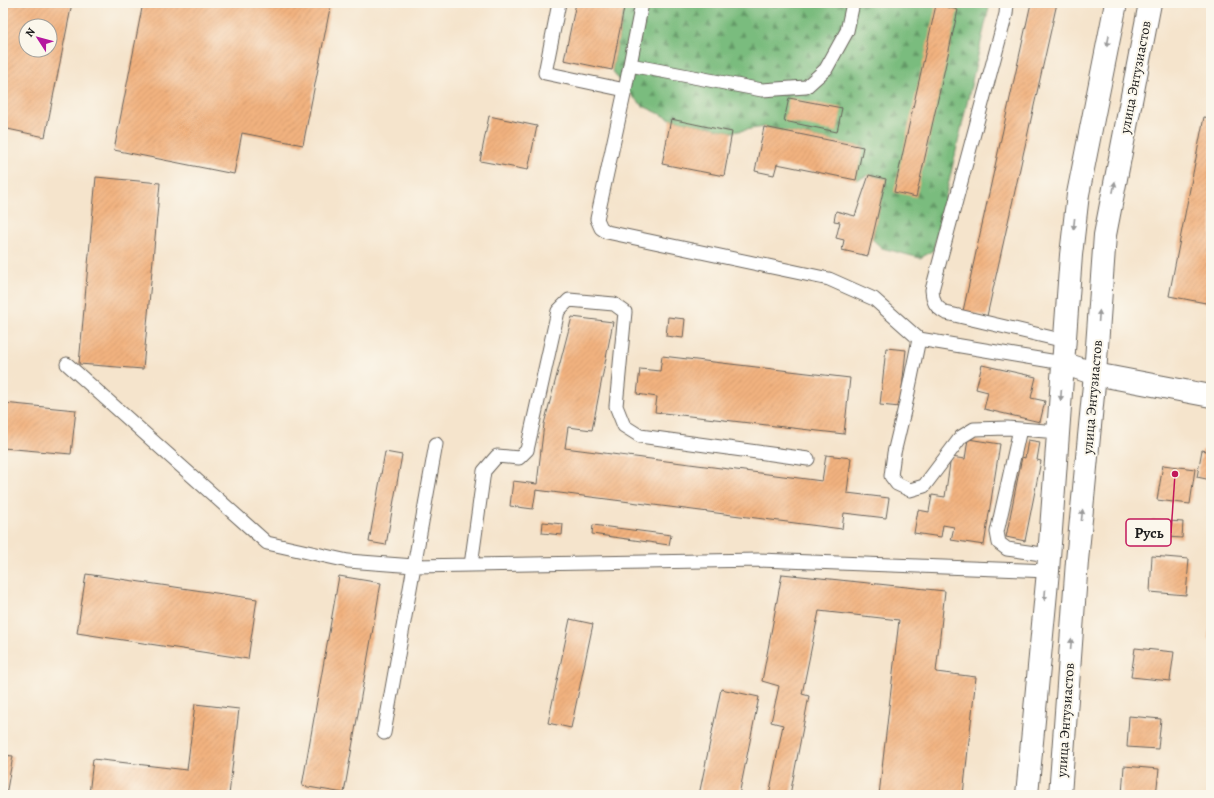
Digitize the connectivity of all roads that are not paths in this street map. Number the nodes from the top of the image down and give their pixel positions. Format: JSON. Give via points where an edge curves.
{"nodes":[{"id":1,"x":559,"y":3,"type":"edge"},
{"id":2,"x":642,"y":3,"type":"edge"},
{"id":3,"x":853,"y":3,"type":"edge"},
{"id":4,"x":1007,"y":3,"type":"edge"},
{"id":5,"x":1116,"y":3,"type":"edge"},
{"id":6,"x":1150,"y":3,"type":"edge"},
{"id":7,"x":630,"y":65,"type":"junction"},
{"id":8,"x":625,"y":90,"type":"junction"},
{"id":9,"x":919,"y":339,"type":"junction"},
{"id":10,"x":1065,"y":341,"type":"junction"},
{"id":11,"x":1063,"y":363,"type":"junction"},
{"id":12,"x":67,"y":364,"type":"dead end"},
{"id":13,"x":1095,"y":374,"type":"junction"},
{"id":14,"x":1211,"y":396,"type":"edge"},
{"id":15,"x":1020,"y":429,"type":"junction"},
{"id":16,"x":1058,"y":432,"type":"junction"},
{"id":17,"x":436,"y":444,"type":"dead end"},
{"id":18,"x":808,"y":459,"type":"dead end"},
{"id":19,"x":1048,"y":563,"type":"junction"},
{"id":20,"x":471,"y":565,"type":"junction"},
{"id":21,"x":414,"y":566,"type":"junction"},
{"id":22,"x":384,"y":734,"type":"dead end"},
{"id":23,"x":1027,"y":795,"type":"edge"},
{"id":24,"x":1060,"y":795,"type":"edge"}],
"edges":[{"from":1,"to":8,"type":"lane","via":[[544,73]]},
{"from":2,"to":7,"type":"lane"},
{"from":3,"to":7,"type":"lane","via":[[847,31],[826,69],[806,87],[762,90]]},
{"from":4,"to":10,"type":"lane","via":[[932,290],[933,302],[946,313]]},
{"from":5,"to":10,"type":"main road","one_way":true,"via":[[1078,194]]},
{"from":13,"to":6,"type":"main road","name":"улица Энтузиастов","one_way":true,"via":[[1105,235]]},
{"from":7,"to":8,"type":"lane"},
{"from":8,"to":9,"type":"lane","via":[[597,219],[601,228],[607,232],[829,279],[874,299]]},
{"from":9,"to":11,"type":"lane"},
{"from":9,"to":15,"type":"lane","via":[[894,453],[891,476],[897,484],[910,490],[924,486],[961,438],[974,429]]},
{"from":10,"to":11,"type":"main road"},
{"from":11,"to":13,"type":"main road"},
{"from":11,"to":16,"type":"main road","one_way":true},
{"from":12,"to":21,"type":"lane","via":[[267,543],[348,561]]},
{"from":13,"to":14,"type":"main road"},
{"from":24,"to":13,"type":"main road","name":"улица Энтузиастов","one_way":true,"via":[[1077,561]]},
{"from":15,"to":16,"type":"lane"},
{"from":15,"to":19,"type":"lane","via":[[997,532],[999,543],[1008,549]]},
{"from":16,"to":19,"type":"main road"},
{"from":17,"to":21,"type":"lane"},
{"from":18,"to":20,"type":"lane","via":[[640,436],[624,426],[616,406],[625,312],[614,304],[569,300],[558,311],[527,450],[519,458],[497,456],[484,471]]},
{"from":19,"to":20,"type":"lane","via":[[759,560]]},
{"from":19,"to":23,"type":"main road","one_way":true},
{"from":20,"to":21,"type":"lane"},
{"from":21,"to":22,"type":"lane"}]}
